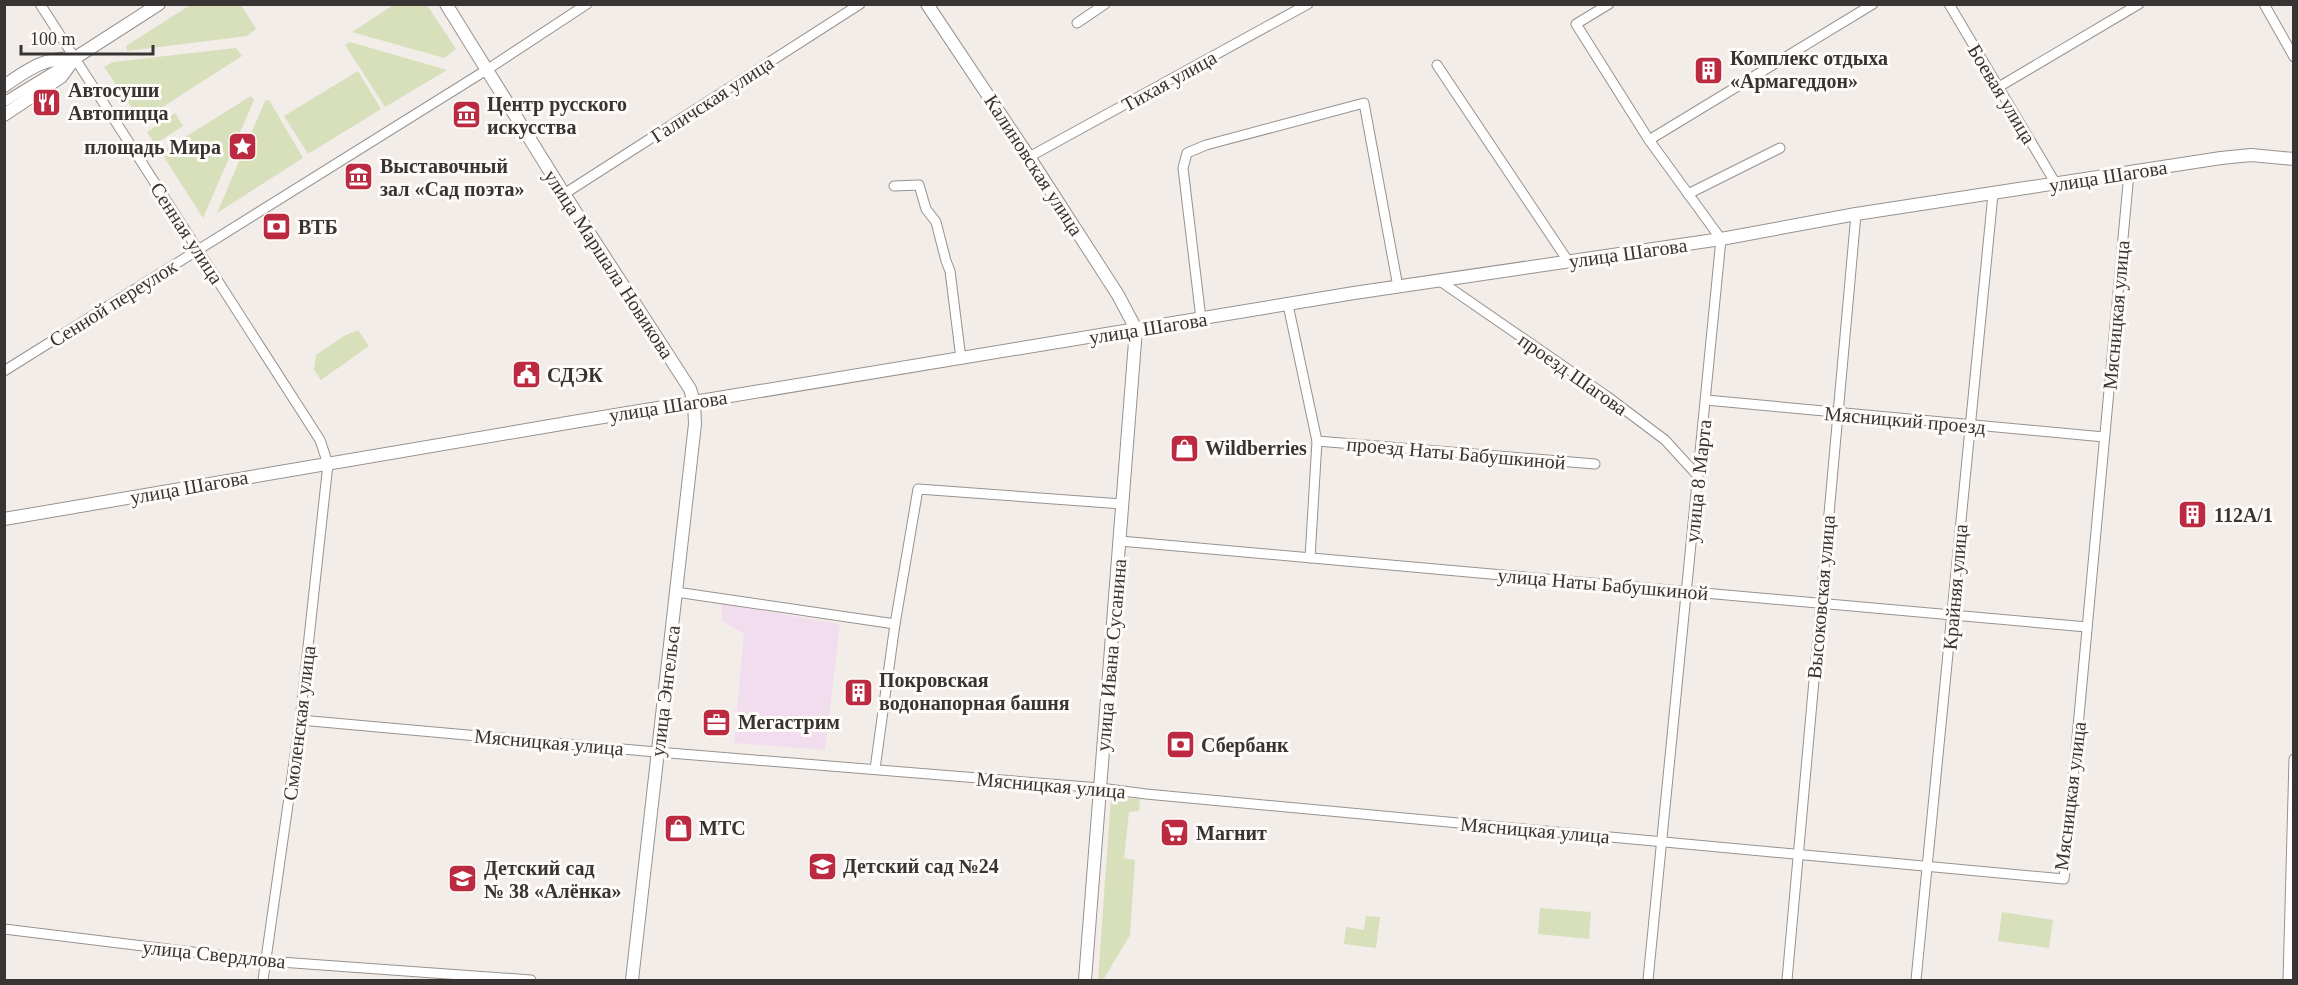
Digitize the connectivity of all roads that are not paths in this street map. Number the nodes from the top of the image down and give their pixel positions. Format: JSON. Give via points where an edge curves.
{"nodes":[{"id":1,"x":40,"y":4,"type":"edge"},
{"id":2,"x":159,"y":4,"type":"edge"},
{"id":3,"x":446,"y":4,"type":"edge"},
{"id":4,"x":587,"y":4,"type":"edge"},
{"id":5,"x":860,"y":4,"type":"edge"},
{"id":6,"x":927,"y":4,"type":"edge"},
{"id":7,"x":1105,"y":4,"type":"edge"},
{"id":8,"x":1308,"y":4,"type":"edge"},
{"id":9,"x":1610,"y":4,"type":"edge"},
{"id":10,"x":1873,"y":4,"type":"edge"},
{"id":11,"x":1949,"y":4,"type":"edge"},
{"id":12,"x":2139,"y":4,"type":"edge"},
{"id":13,"x":2264,"y":4,"type":"edge"},
{"id":14,"x":1077,"y":23,"type":"dead end"},
{"id":15,"x":2294,"y":57,"type":"edge"},
{"id":16,"x":75,"y":58,"type":"junction"},
{"id":17,"x":1437,"y":65,"type":"dead end"},
{"id":18,"x":488,"y":69,"type":"junction"},
{"id":19,"x":4,"y":86,"type":"edge"},
{"id":20,"x":1997,"y":88,"type":"junction"},
{"id":21,"x":4,"y":102,"type":"edge"},
{"id":22,"x":4,"y":115,"type":"edge"},
{"id":23,"x":1649,"y":140,"type":"junction"},
{"id":24,"x":1780,"y":148,"type":"dead end"},
{"id":25,"x":1029,"y":157,"type":"junction"},
{"id":26,"x":2294,"y":159,"type":"edge"},
{"id":27,"x":2129,"y":173,"type":"junction"},
{"id":28,"x":2056,"y":184,"type":"junction"},
{"id":29,"x":894,"y":186,"type":"dead end"},
{"id":30,"x":564,"y":194,"type":"junction"},
{"id":31,"x":1688,"y":194,"type":"junction"},
{"id":32,"x":1993,"y":194,"type":"junction"},
{"id":33,"x":1856,"y":214,"type":"junction"},
{"id":34,"x":1721,"y":239,"type":"junction"},
{"id":35,"x":198,"y":251,"type":"junction"},
{"id":36,"x":1568,"y":261,"type":"junction"},
{"id":37,"x":1440,"y":281,"type":"junction"},
{"id":38,"x":1398,"y":287,"type":"junction"},
{"id":39,"x":1288,"y":305,"type":"junction"},
{"id":40,"x":1201,"y":319,"type":"junction"},
{"id":41,"x":1136,"y":329,"type":"junction"},
{"id":42,"x":961,"y":359,"type":"junction"},
{"id":43,"x":4,"y":371,"type":"edge"},
{"id":44,"x":1706,"y":400,"type":"junction"},
{"id":45,"x":694,"y":402,"type":"junction"},
{"id":46,"x":1838,"y":413,"type":"junction"},
{"id":47,"x":1971,"y":426,"type":"junction"},
{"id":48,"x":2104,"y":437,"type":"junction"},
{"id":49,"x":1317,"y":441,"type":"junction"},
{"id":50,"x":328,"y":464,"type":"junction"},
{"id":51,"x":1595,"y":464,"type":"dead end"},
{"id":52,"x":1698,"y":476,"type":"junction"},
{"id":53,"x":1122,"y":504,"type":"junction"},
{"id":54,"x":4,"y":519,"type":"edge"},
{"id":55,"x":1120,"y":541,"type":"junction"},
{"id":56,"x":1310,"y":558,"type":"junction"},
{"id":57,"x":1687,"y":591,"type":"junction"},
{"id":58,"x":676,"y":592,"type":"junction"},
{"id":59,"x":1821,"y":604,"type":"junction"},
{"id":60,"x":1953,"y":615,"type":"junction"},
{"id":61,"x":895,"y":624,"type":"junction"},
{"id":62,"x":2087,"y":627,"type":"junction"},
{"id":63,"x":300,"y":720,"type":"junction"},
{"id":64,"x":657,"y":752,"type":"junction"},
{"id":65,"x":2294,"y":759,"type":"edge"},
{"id":66,"x":875,"y":769,"type":"junction"},
{"id":67,"x":1100,"y":788,"type":"junction"},
{"id":68,"x":1662,"y":842,"type":"junction"},
{"id":69,"x":1798,"y":854,"type":"junction"},
{"id":70,"x":1929,"y":866,"type":"junction"},
{"id":71,"x":4,"y":929,"type":"edge"},
{"id":72,"x":266,"y":961,"type":"junction"},
{"id":73,"x":262,"y":981,"type":"edge"},
{"id":74,"x":531,"y":981,"type":"edge"},
{"id":75,"x":632,"y":981,"type":"edge"},
{"id":76,"x":1085,"y":981,"type":"edge"},
{"id":77,"x":1648,"y":981,"type":"edge"},
{"id":78,"x":1786,"y":981,"type":"edge"},
{"id":79,"x":1916,"y":981,"type":"edge"},
{"id":80,"x":2288,"y":981,"type":"edge"}],
"edges":[{"from":1,"to":16,"type":"street","name":"Сенная улица"},
{"from":2,"to":16,"type":"main road"},
{"from":3,"to":18,"type":"main road","name":"улица Маршала Новикова"},
{"from":4,"to":18,"type":"street","name":"Сенной переулок"},
{"from":5,"to":30,"type":"street","name":"Галичская улица"},
{"from":6,"to":25,"type":"main road","name":"Калиновская улица"},
{"from":7,"to":14,"type":"street"},
{"from":8,"to":25,"type":"street","name":"Тихая улица"},
{"from":9,"to":23,"type":"street","via":[[1576,24]]},
{"from":10,"to":23,"type":"street"},
{"from":11,"to":20,"type":"street","name":"Боевая улица"},
{"from":12,"to":20,"type":"street"},
{"from":13,"to":15,"type":"street"},
{"from":16,"to":19,"type":"main road","via":[[36,64]]},
{"from":16,"to":21,"type":"street"},
{"from":16,"to":22,"type":"main road","via":[[61,77]]},
{"from":16,"to":35,"type":"street","name":"Сенная улица"},
{"from":17,"to":36,"type":"street"},
{"from":18,"to":30,"type":"main road","name":"улица Маршала Новикова"},
{"from":18,"to":35,"type":"street","name":"Сенной переулок"},
{"from":20,"to":28,"type":"street","name":"Боевая улица"},
{"from":23,"to":31,"type":"street"},
{"from":24,"to":31,"type":"street"},
{"from":25,"to":41,"type":"main road","name":"Калиновская улица"},
{"from":26,"to":27,"type":"main road","name":"улица Шагова","via":[[2251,155]]},
{"from":27,"to":28,"type":"main road","name":"улица Шагова"},
{"from":27,"to":48,"type":"street","name":"Мясницкая улица"},
{"from":28,"to":32,"type":"main road","name":"улица Шагова"},
{"from":29,"to":42,"type":"street","via":[[919,185],[926,209],[936,222],[950,271]]},
{"from":30,"to":45,"type":"main road","name":"улица Маршала Новикова","via":[[690,389]]},
{"from":31,"to":34,"type":"street"},
{"from":32,"to":33,"type":"main road","name":"улица Шагова"},
{"from":32,"to":47,"type":"street","name":"Крайняя улица"},
{"from":33,"to":34,"type":"main road","name":"улица Шагова"},
{"from":33,"to":46,"type":"street","name":"Высоковская улица"},
{"from":34,"to":36,"type":"main road","name":"улица Шагова"},
{"from":34,"to":44,"type":"street","name":"улица 8 Марта"},
{"from":35,"to":43,"type":"street","name":"Сенной переулок"},
{"from":35,"to":50,"type":"street","name":"Сенная улица","via":[[320,440]]},
{"from":36,"to":37,"type":"main road","name":"улица Шагова"},
{"from":37,"to":38,"type":"main road","name":"улица Шагова"},
{"from":37,"to":52,"type":"street","name":"проезд Шагова","via":[[1665,440]]},
{"from":38,"to":39,"type":"main road","name":"улица Шагова"},
{"from":38,"to":40,"type":"street","via":[[1364,103],[1187,153],[1183,168]]},
{"from":39,"to":40,"type":"main road","name":"улица Шагова"},
{"from":39,"to":49,"type":"street"},
{"from":40,"to":41,"type":"main road","name":"улица Шагова"},
{"from":41,"to":42,"type":"main road","name":"улица Шагова"},
{"from":41,"to":53,"type":"main road","name":"улица Ивана Сусанина"},
{"from":42,"to":45,"type":"main road","name":"улица Шагова"},
{"from":44,"to":46,"type":"street","name":"Мясницкий проезд"},
{"from":44,"to":52,"type":"street","name":"улица 8 Марта"},
{"from":45,"to":50,"type":"main road","name":"улица Шагова"},
{"from":45,"to":58,"type":"main road","name":"улица Энгельса","via":[[695,424]]},
{"from":46,"to":47,"type":"street","name":"Мясницкий проезд"},
{"from":46,"to":59,"type":"street","name":"Высоковская улица"},
{"from":47,"to":48,"type":"street","name":"Мясницкий проезд"},
{"from":47,"to":60,"type":"street","name":"Крайняя улица"},
{"from":48,"to":62,"type":"street","name":"Мясницкая улица"},
{"from":49,"to":51,"type":"street","name":"проезд Наты Бабушкиной"},
{"from":49,"to":56,"type":"street"},
{"from":50,"to":54,"type":"main road","name":"улица Шагова"},
{"from":50,"to":63,"type":"street","name":"Смоленская улица"},
{"from":52,"to":57,"type":"street","name":"улица 8 Марта"},
{"from":53,"to":55,"type":"main road","name":"улица Ивана Сусанина"},
{"from":53,"to":61,"type":"street","via":[[918,489]]},
{"from":55,"to":56,"type":"street","name":"улица Наты Бабушкиной"},
{"from":55,"to":67,"type":"main road","name":"улица Ивана Сусанина"},
{"from":56,"to":57,"type":"street","name":"улица Наты Бабушкиной"},
{"from":57,"to":59,"type":"street","name":"улица Наты Бабушкиной"},
{"from":57,"to":68,"type":"street","name":"улица 8 Марта"},
{"from":58,"to":61,"type":"street"},
{"from":58,"to":64,"type":"main road","name":"улица Энгельса"},
{"from":59,"to":60,"type":"street","name":"улица Наты Бабушкиной"},
{"from":59,"to":69,"type":"street","name":"Высоковская улица"},
{"from":60,"to":62,"type":"street","name":"улица Наты Бабушкиной"},
{"from":60,"to":70,"type":"street","name":"Крайняя улица"},
{"from":61,"to":66,"type":"street"},
{"from":62,"to":70,"type":"street","name":"Мясницкая улица","via":[[2064,879]]},
{"from":63,"to":64,"type":"street","name":"Мясницкая улица"},
{"from":63,"to":72,"type":"street","name":"Смоленская улица"},
{"from":64,"to":66,"type":"street","name":"Мясницкая улица"},
{"from":64,"to":75,"type":"main road","name":"улица Энгельса"},
{"from":65,"to":80,"type":"street"},
{"from":66,"to":67,"type":"street","name":"Мясницкая улица"},
{"from":67,"to":68,"type":"street","name":"Мясницкая улица"},
{"from":67,"to":76,"type":"main road","name":"улица Ивана Сусанина"},
{"from":68,"to":69,"type":"street","name":"Мясницкая улица"},
{"from":68,"to":77,"type":"street","name":"улица 8 Марта"},
{"from":69,"to":70,"type":"street","name":"Мясницкая улица"},
{"from":69,"to":78,"type":"street","name":"Высоковская улица"},
{"from":70,"to":79,"type":"street","name":"Крайняя улица"},
{"from":71,"to":72,"type":"street","name":"улица Свердлова"},
{"from":72,"to":73,"type":"street","name":"Смоленская улица"},
{"from":72,"to":74,"type":"street","name":"улица Свердлова"}]}
